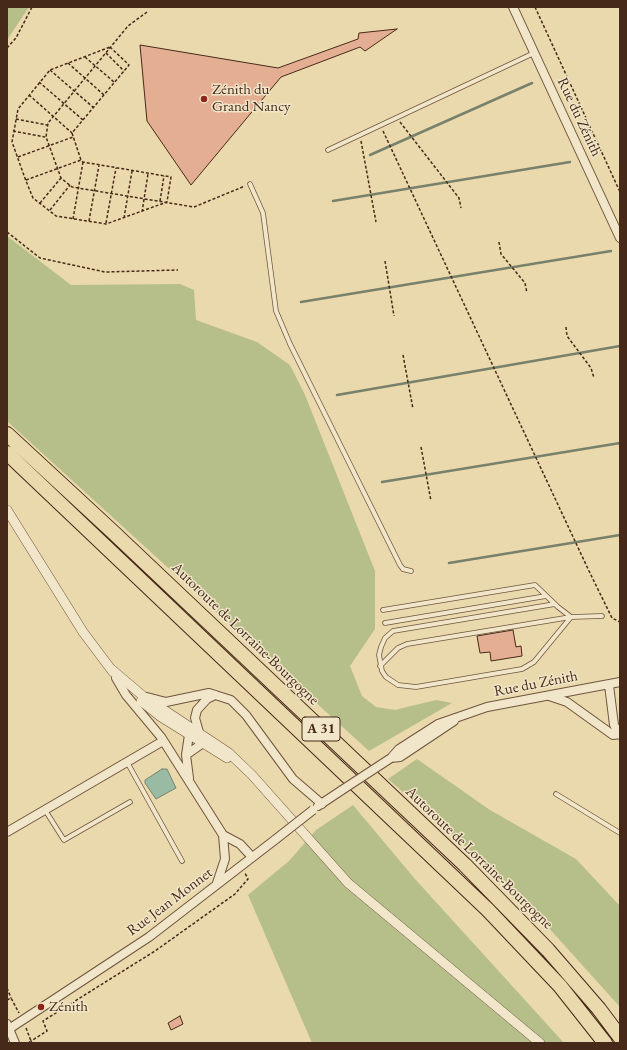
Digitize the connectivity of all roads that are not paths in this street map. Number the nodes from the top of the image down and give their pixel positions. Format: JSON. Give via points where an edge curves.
{"nodes":[{"id":1,"x":513,"y":7,"type":"edge"},
{"id":2,"x":534,"y":53,"type":"junction"},
{"id":3,"x":328,"y":150,"type":"dead end"},
{"id":4,"x":250,"y":184,"type":"road end"},
{"id":5,"x":620,"y":238,"type":"edge"},
{"id":6,"x":7,"y":434,"type":"edge"},
{"id":7,"x":7,"y":453,"type":"edge"},
{"id":8,"x":7,"y":510,"type":"edge"},
{"id":9,"x":411,"y":571,"type":"dead end"},
{"id":10,"x":546,"y":596,"type":"junction"},
{"id":11,"x":555,"y":604,"type":"junction"},
{"id":12,"x":383,"y":610,"type":"dead end"},
{"id":13,"x":602,"y":616,"type":"dead end"},
{"id":14,"x":571,"y":617,"type":"junction"},
{"id":15,"x":385,"y":623,"type":"dead end"},
{"id":16,"x":380,"y":666,"type":"junction"},
{"id":17,"x":110,"y":668,"type":"junction"},
{"id":18,"x":116,"y":678,"type":"junction"},
{"id":19,"x":620,"y":682,"type":"edge"},
{"id":20,"x":609,"y":685,"type":"junction"},
{"id":21,"x":215,"y":695,"type":"junction"},
{"id":22,"x":143,"y":696,"type":"junction"},
{"id":23,"x":545,"y":696,"type":"junction"},
{"id":24,"x":190,"y":730,"type":"junction"},
{"id":25,"x":199,"y":732,"type":"junction"},
{"id":26,"x":619,"y":735,"type":"edge"},
{"id":27,"x":163,"y":741,"type":"junction"},
{"id":28,"x":203,"y":743,"type":"junction"},
{"id":29,"x":186,"y":755,"type":"junction"},
{"id":30,"x":127,"y":762,"type":"junction"},
{"id":31,"x":246,"y":769,"type":"junction"},
{"id":32,"x":192,"y":787,"type":"junction"},
{"id":33,"x":342,"y":790,"type":"joint"},
{"id":34,"x":556,"y":794,"type":"dead end"},
{"id":35,"x":130,"y":802,"type":"dead end"},
{"id":36,"x":322,"y":804,"type":"junction"},
{"id":37,"x":45,"y":810,"type":"junction"},
{"id":38,"x":7,"y":832,"type":"edge"},
{"id":39,"x":620,"y":833,"type":"edge"},
{"id":40,"x":223,"y":835,"type":"junction"},
{"id":41,"x":252,"y":857,"type":"junction"},
{"id":42,"x":182,"y":861,"type":"dead end"},
{"id":43,"x":216,"y":885,"type":"junction"},
{"id":44,"x":8,"y":1026,"type":"edge"},
{"id":45,"x":620,"y":1037,"type":"edge"},
{"id":46,"x":15,"y":1043,"type":"edge"},
{"id":47,"x":540,"y":1043,"type":"edge"},
{"id":48,"x":605,"y":1043,"type":"edge"}],
"edges":[{"from":1,"to":2,"type":"street","name":"Rue du Zénith"},
{"from":2,"to":3,"type":"lane"},
{"from":2,"to":5,"type":"street","name":"Rue du Zénith"},
{"from":4,"to":9,"type":"lane","via":[[262,213],[276,311],[400,565],[403,569]]},
{"from":6,"to":45,"type":"highway","name":"Autoroute de Lorraine-Bourgogne","number":"A 31","via":[[465,865],[548,950]]},
{"from":7,"to":48,"type":"highway","name":"Autoroute de Lorraine-Bourgogne","number":"A 31","via":[[488,910],[560,986]]},
{"from":8,"to":17,"type":"street","via":[[83,632]]},
{"from":10,"to":11,"type":"lane"},
{"from":10,"to":12,"type":"lane","via":[[535,585]]},
{"from":10,"to":15,"type":"lane"},
{"from":11,"to":14,"type":"lane"},
{"from":11,"to":16,"type":"lane","via":[[393,631],[385,638],[381,647]]},
{"from":13,"to":14,"type":"lane"},
{"from":14,"to":16,"type":"lane","via":[[407,644],[398,648]]},
{"from":14,"to":16,"type":"lane","via":[[534,662],[522,669],[416,687],[391,682]]},
{"from":17,"to":18,"type":"street"},
{"from":17,"to":22,"type":"street"},
{"from":18,"to":24,"type":"street","via":[[161,716]]},
{"from":18,"to":27,"type":"street","via":[[126,695]]},
{"from":19,"to":20,"type":"street","name":"Rue du Zénith"},
{"from":20,"to":23,"type":"street","name":"Rue du Zénith"},
{"from":20,"to":26,"type":"street","via":[[614,725]]},
{"from":21,"to":22,"type":"street","via":[[203,694],[166,702]]},
{"from":21,"to":25,"type":"street","via":[[207,699],[197,710],[195,718]]},
{"from":21,"to":36,"type":"street","via":[[227,697],[240,708],[293,779]]},
{"from":22,"to":24,"type":"street"},
{"from":23,"to":26,"type":"street","via":[[567,702],[614,735]]},
{"from":23,"to":33,"type":"street","name":"Rue du Zénith","bridge":true,"via":[[502,703],[438,724]]},
{"from":24,"to":25,"type":"street"},
{"from":24,"to":28,"type":"street"},
{"from":24,"to":29,"type":"street"},
{"from":25,"to":31,"type":"street"},
{"from":27,"to":30,"type":"street"},
{"from":27,"to":32,"type":"street"},
{"from":28,"to":29,"type":"street"},
{"from":28,"to":31,"type":"street"},
{"from":29,"to":32,"type":"street"},
{"from":30,"to":37,"type":"street"},
{"from":30,"to":42,"type":"lane"},
{"from":31,"to":47,"type":"street","via":[[348,882]]},
{"from":32,"to":40,"type":"street"},
{"from":33,"to":36,"type":"street","name":"Rue Jean Monnet"},
{"from":34,"to":39,"type":"lane"},
{"from":35,"to":37,"type":"lane","via":[[64,840]]},
{"from":36,"to":41,"type":"street","name":"Rue Jean Monnet","bridge":true},
{"from":37,"to":38,"type":"street"},
{"from":40,"to":41,"type":"street","via":[[240,844]]},
{"from":40,"to":43,"type":"street","via":[[225,859]]},
{"from":41,"to":43,"type":"street","name":"Rue Jean Monnet"},
{"from":43,"to":44,"type":"street","name":"Rue Jean Monnet","via":[[149,937]]},
{"from":44,"to":46,"type":"street"}]}
